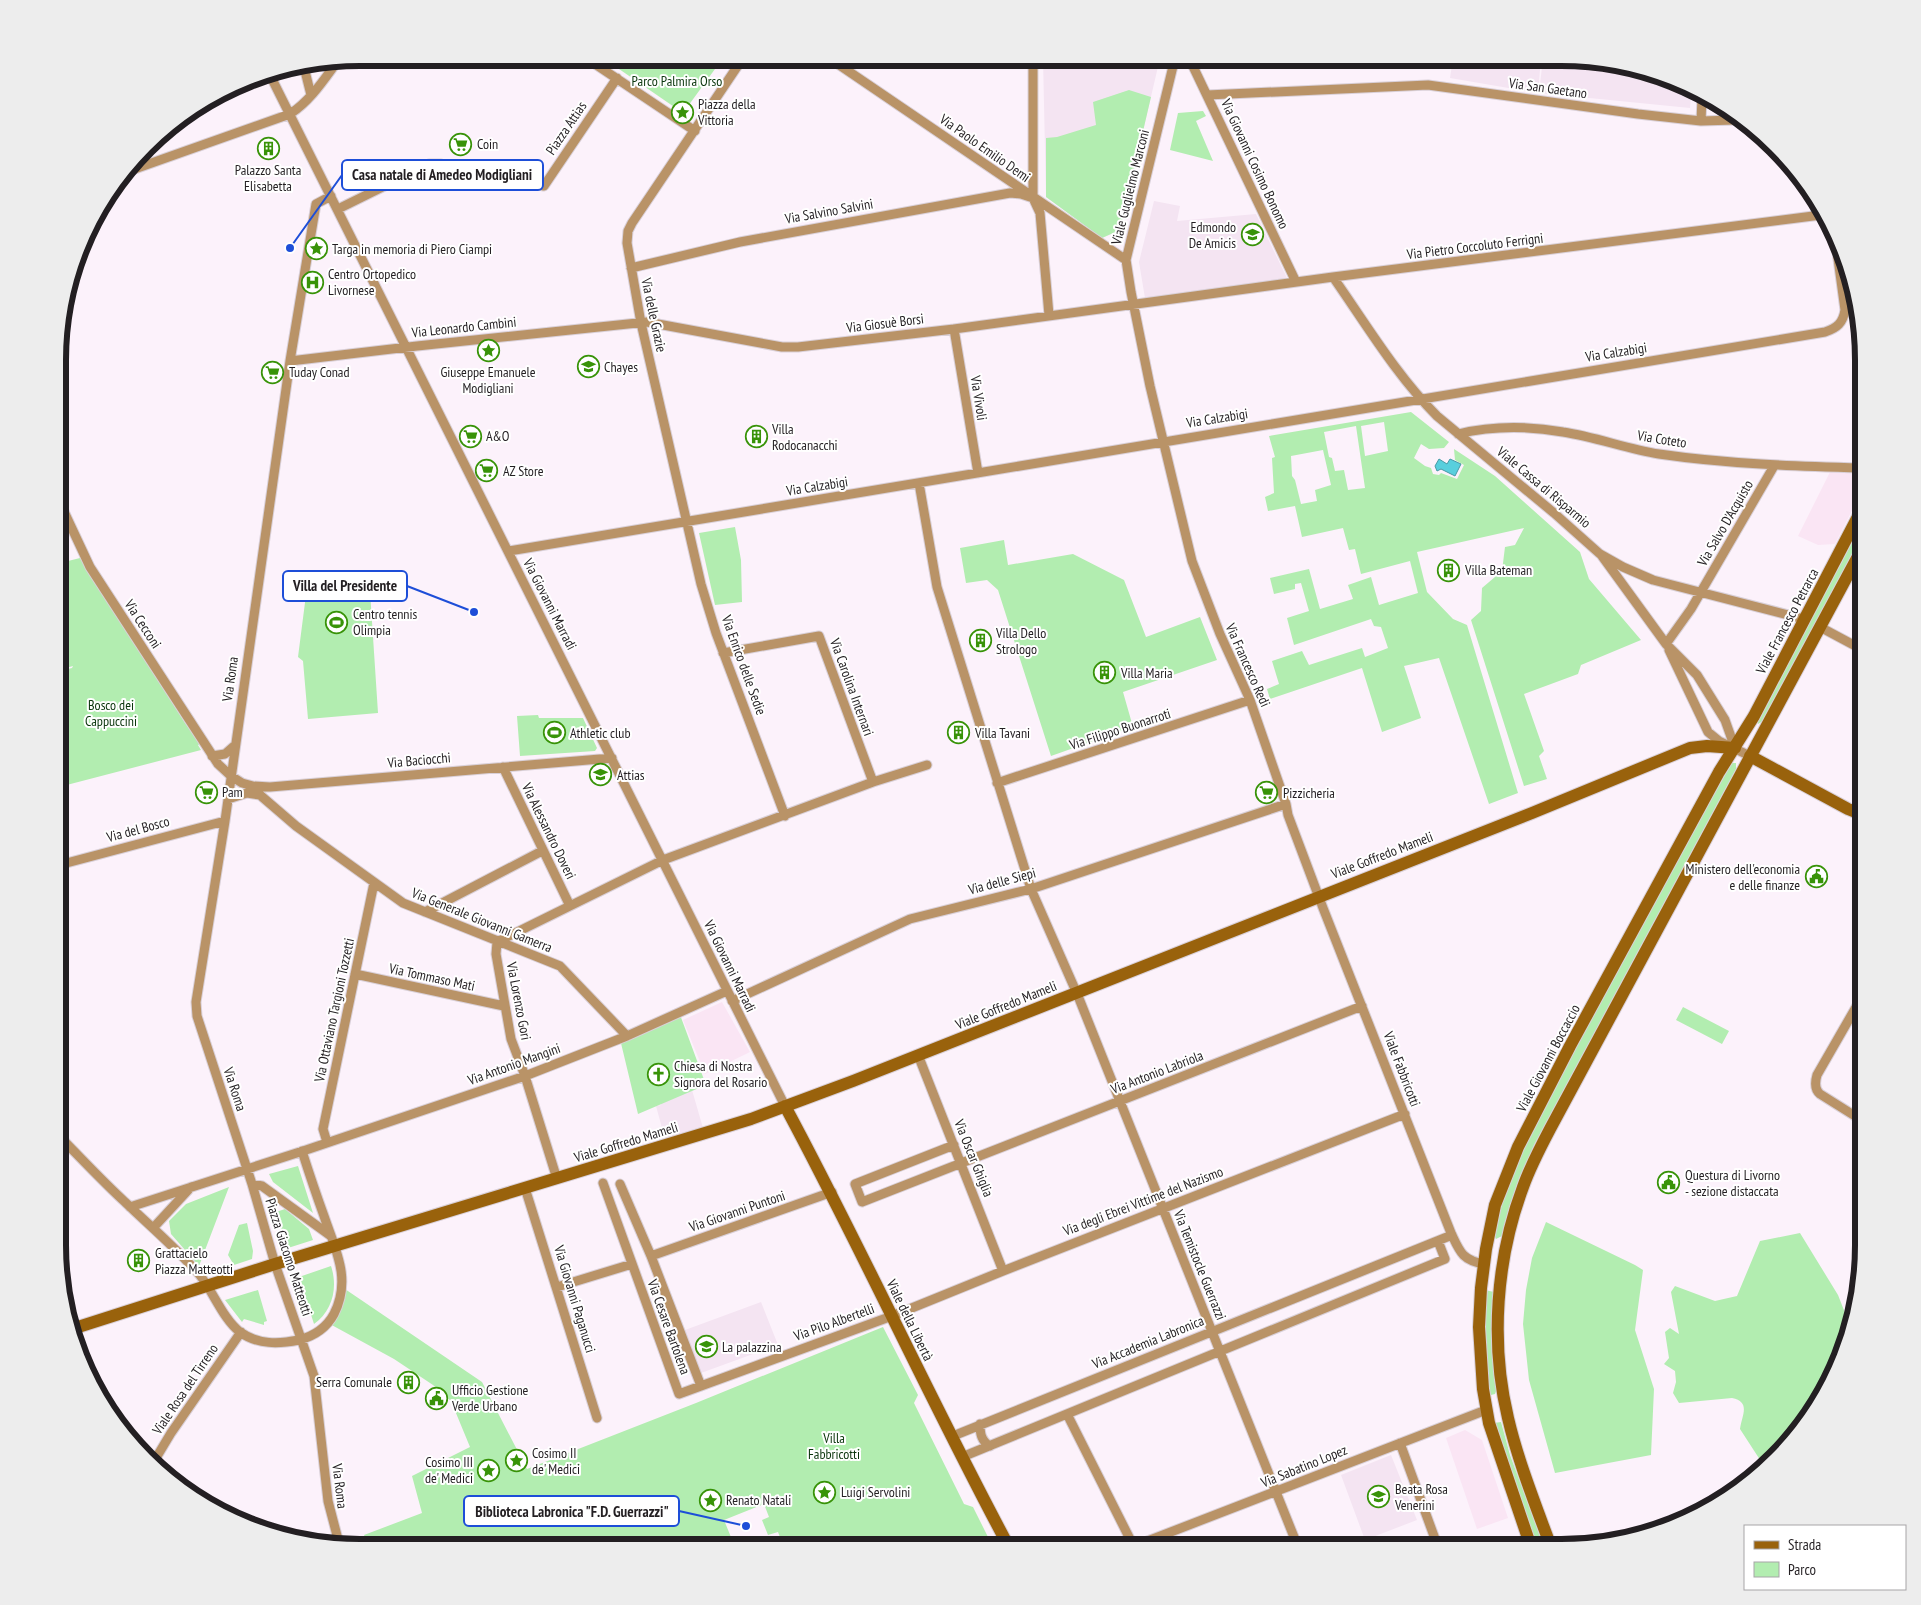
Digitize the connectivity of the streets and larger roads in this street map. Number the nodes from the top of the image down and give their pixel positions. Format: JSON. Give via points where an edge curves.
{"nodes":[{"id":1,"x":598,"y":66,"type":"edge"},
{"id":2,"x":738,"y":66,"type":"edge"},
{"id":3,"x":841,"y":66,"type":"edge"},
{"id":4,"x":1034,"y":66,"type":"edge"},
{"id":5,"x":1174,"y":66,"type":"edge"},
{"id":6,"x":1193,"y":66,"type":"edge"},
{"id":7,"x":332,"y":68,"type":"edge"},
{"id":8,"x":305,"y":72,"type":"edge"},
{"id":9,"x":617,"y":78,"type":"junction"},
{"id":10,"x":273,"y":80,"type":"edge"},
{"id":11,"x":1207,"y":95,"type":"junction"},
{"id":12,"x":311,"y":96,"type":"junction"},
{"id":13,"x":1702,"y":103,"type":"edge"},
{"id":14,"x":290,"y":114,"type":"junction"},
{"id":15,"x":1730,"y":120,"type":"edge"},
{"id":16,"x":1701,"y":121,"type":"junction"},
{"id":17,"x":695,"y":131,"type":"junction"},
{"id":18,"x":138,"y":168,"type":"edge"},
{"id":19,"x":331,"y":196,"type":"junction"},
{"id":20,"x":1033,"y":198,"type":"junction"},
{"id":21,"x":338,"y":209,"type":"junction"},
{"id":22,"x":1816,"y":216,"type":"edge"},
{"id":23,"x":1126,"y":260,"type":"junction"},
{"id":24,"x":631,"y":268,"type":"junction"},
{"id":25,"x":1840,"y":269,"type":"edge"},
{"id":26,"x":1333,"y":277,"type":"junction"},
{"id":27,"x":1296,"y":282,"type":"junction"},
{"id":28,"x":1133,"y":304,"type":"junction"},
{"id":29,"x":1049,"y":315,"type":"junction"},
{"id":30,"x":641,"y":323,"type":"junction"},
{"id":31,"x":954,"y":328,"type":"junction"},
{"id":32,"x":406,"y":347,"type":"junction"},
{"id":33,"x":290,"y":361,"type":"junction"},
{"id":34,"x":1419,"y":398,"type":"junction"},
{"id":35,"x":1458,"y":434,"type":"junction"},
{"id":36,"x":1163,"y":441,"type":"junction"},
{"id":37,"x":1774,"y":466,"type":"junction"},
{"id":38,"x":1855,"y":468,"type":"edge"},
{"id":39,"x":978,"y":473,"type":"junction"},
{"id":40,"x":919,"y":483,"type":"junction"},
{"id":41,"x":66,"y":518,"type":"edge"},
{"id":42,"x":687,"y":522,"type":"junction"},
{"id":43,"x":1855,"y":523,"type":"edge"},
{"id":44,"x":509,"y":551,"type":"junction"},
{"id":45,"x":1600,"y":554,"type":"junction"},
{"id":46,"x":1855,"y":562,"type":"edge"},
{"id":47,"x":1700,"y":594,"type":"junction"},
{"id":48,"x":1804,"y":619,"type":"junction"},
{"id":49,"x":1820,"y":627,"type":"junction"},
{"id":50,"x":1666,"y":644,"type":"junction"},
{"id":51,"x":1855,"y":646,"type":"edge"},
{"id":52,"x":723,"y":652,"type":"junction"},
{"id":53,"x":1250,"y":700,"type":"junction"},
{"id":54,"x":234,"y":746,"type":"junction"},
{"id":55,"x":1735,"y":748,"type":"junction"},
{"id":56,"x":212,"y":756,"type":"junction"},
{"id":57,"x":1750,"y":756,"type":"junction"},
{"id":58,"x":612,"y":758,"type":"junction"},
{"id":59,"x":927,"y":765,"type":"dead end"},
{"id":60,"x":503,"y":767,"type":"junction"},
{"id":61,"x":231,"y":776,"type":"junction"},
{"id":62,"x":873,"y":782,"type":"junction"},
{"id":63,"x":997,"y":783,"type":"junction"},
{"id":64,"x":270,"y":787,"type":"junction"},
{"id":65,"x":228,"y":799,"type":"junction"},
{"id":66,"x":269,"y":803,"type":"junction"},
{"id":67,"x":1286,"y":804,"type":"junction"},
{"id":68,"x":1855,"y":811,"type":"edge"},
{"id":69,"x":785,"y":816,"type":"junction"},
{"id":70,"x":225,"y":821,"type":"junction"},
{"id":71,"x":542,"y":851,"type":"junction"},
{"id":72,"x":663,"y":860,"type":"junction"},
{"id":73,"x":66,"y":863,"type":"edge"},
{"id":74,"x":374,"y":882,"type":"junction"},
{"id":75,"x":1031,"y":889,"type":"junction"},
{"id":76,"x":1319,"y":896,"type":"junction"},
{"id":77,"x":570,"y":906,"type":"junction"},
{"id":78,"x":425,"y":912,"type":"junction"},
{"id":79,"x":497,"y":942,"type":"junction"},
{"id":80,"x":355,"y":974,"type":"junction"},
{"id":81,"x":727,"y":991,"type":"junction"},
{"id":82,"x":1076,"y":992,"type":"junction"},
{"id":83,"x":732,"y":1001,"type":"junction"},
{"id":84,"x":504,"y":1006,"type":"junction"},
{"id":85,"x":1362,"y":1006,"type":"junction"},
{"id":86,"x":1855,"y":1009,"type":"edge"},
{"id":87,"x":627,"y":1036,"type":"junction"},
{"id":88,"x":918,"y":1055,"type":"junction"},
{"id":89,"x":525,"y":1076,"type":"junction"},
{"id":90,"x":1120,"y":1101,"type":"junction"},
{"id":91,"x":785,"y":1106,"type":"junction"},
{"id":92,"x":1405,"y":1114,"type":"junction"},
{"id":93,"x":1855,"y":1116,"type":"edge"},
{"id":94,"x":327,"y":1142,"type":"junction"},
{"id":95,"x":66,"y":1143,"type":"edge"},
{"id":96,"x":954,"y":1144,"type":"junction"},
{"id":97,"x":304,"y":1151,"type":"junction"},
{"id":98,"x":961,"y":1163,"type":"junction"},
{"id":99,"x":247,"y":1169,"type":"junction"},
{"id":100,"x":557,"y":1179,"type":"junction"},
{"id":101,"x":603,"y":1182,"type":"dead end"},
{"id":102,"x":252,"y":1184,"type":"junction"},
{"id":103,"x":620,"y":1184,"type":"dead end"},
{"id":104,"x":192,"y":1187,"type":"junction"},
{"id":105,"x":525,"y":1188,"type":"junction"},
{"id":106,"x":832,"y":1192,"type":"junction"},
{"id":107,"x":130,"y":1206,"type":"junction"},
{"id":108,"x":1163,"y":1208,"type":"junction"},
{"id":109,"x":154,"y":1227,"type":"junction"},
{"id":110,"x":1452,"y":1235,"type":"junction"},
{"id":111,"x":333,"y":1241,"type":"junction"},
{"id":112,"x":1438,"y":1241,"type":"junction"},
{"id":113,"x":1461,"y":1252,"type":"junction"},
{"id":114,"x":651,"y":1256,"type":"junction"},
{"id":115,"x":1445,"y":1259,"type":"junction"},
{"id":116,"x":275,"y":1264,"type":"junction"},
{"id":117,"x":632,"y":1264,"type":"junction"},
{"id":118,"x":1484,"y":1264,"type":"junction"},
{"id":119,"x":1503,"y":1266,"type":"junction"},
{"id":120,"x":1003,"y":1270,"type":"junction"},
{"id":121,"x":207,"y":1286,"type":"junction"},
{"id":122,"x":557,"y":1287,"type":"junction"},
{"id":123,"x":892,"y":1316,"type":"junction"},
{"id":124,"x":78,"y":1327,"type":"edge"},
{"id":125,"x":1212,"y":1331,"type":"junction"},
{"id":126,"x":241,"y":1332,"type":"junction"},
{"id":127,"x":302,"y":1339,"type":"junction"},
{"id":128,"x":1220,"y":1352,"type":"junction"},
{"id":129,"x":701,"y":1386,"type":"junction"},
{"id":130,"x":1505,"y":1405,"type":"junction"},
{"id":131,"x":1486,"y":1410,"type":"junction"},
{"id":132,"x":597,"y":1418,"type":"dead end"},
{"id":133,"x":1069,"y":1418,"type":"dead end"},
{"id":134,"x":980,"y":1424,"type":"junction"},
{"id":135,"x":958,"y":1434,"type":"dead end"},
{"id":136,"x":1400,"y":1443,"type":"junction"},
{"id":137,"x":990,"y":1446,"type":"junction"},
{"id":138,"x":157,"y":1456,"type":"edge"},
{"id":139,"x":962,"y":1457,"type":"junction"},
{"id":140,"x":1276,"y":1492,"type":"junction"},
{"id":141,"x":338,"y":1538,"type":"edge"},
{"id":142,"x":1005,"y":1539,"type":"edge"},
{"id":143,"x":1129,"y":1539,"type":"edge"},
{"id":144,"x":1154,"y":1539,"type":"edge"},
{"id":145,"x":1295,"y":1539,"type":"edge"},
{"id":146,"x":1435,"y":1539,"type":"edge"},
{"id":147,"x":1528,"y":1539,"type":"edge"},
{"id":148,"x":1548,"y":1539,"type":"edge"}],
"edges":[{"from":1,"to":9,"type":"street"},
{"from":2,"to":17,"type":"street"},
{"from":3,"to":20,"type":"street","name":"Via Paolo Emilio Demi"},
{"from":4,"to":20,"type":"street"},
{"from":5,"to":23,"type":"street","name":"Viale Guglielmo Marconi"},
{"from":6,"to":11,"type":"street","name":"Via Giovanni Cosimo Bonomo"},
{"from":7,"to":12,"type":"street"},
{"from":8,"to":12,"type":"street"},
{"from":9,"to":17,"type":"street"},
{"from":9,"to":21,"type":"street","name":"Piazza Attias","via":[[544,186],[429,164]]},
{"from":10,"to":14,"type":"street","name":"Via Giovanni Marradi"},
{"from":11,"to":16,"type":"street","name":"Via San Gaetano","via":[[1428,85]]},
{"from":11,"to":27,"type":"street","name":"Via Giovanni Cosimo Bonomo"},
{"from":12,"to":14,"type":"street"},
{"from":13,"to":16,"type":"street"},
{"from":14,"to":18,"type":"street"},
{"from":14,"to":19,"type":"street","name":"Via Giovanni Marradi"},
{"from":15,"to":16,"type":"street","name":"Via San Gaetano"},
{"from":17,"to":24,"type":"street","name":"Via delle Grazie","via":[[632,223],[627,243]]},
{"from":19,"to":21,"type":"street","name":"Via Giovanni Marradi"},
{"from":19,"to":33,"type":"street","name":"Via Roma","via":[[316,204]]},
{"from":20,"to":23,"type":"street","name":"Via Paolo Emilio Demi"},
{"from":20,"to":24,"type":"street","name":"Via Salvino Salvini","via":[[1010,193],[813,227]]},
{"from":20,"to":29,"type":"street","via":[[1040,213]]},
{"from":21,"to":32,"type":"street","name":"Via Giovanni Marradi"},
{"from":22,"to":26,"type":"street","name":"Via Pietro Coccoluto Ferrigni"},
{"from":23,"to":28,"type":"street","name":"Viale Guglielmo Marconi"},
{"from":24,"to":30,"type":"street","name":"Via delle Grazie"},
{"from":25,"to":34,"type":"street","name":"Via Calzabigi","via":[[1845,310],[1840,325],[1834,329]]},
{"from":26,"to":27,"type":"street","name":"Via Pietro Coccoluto Ferrigni"},
{"from":26,"to":34,"type":"street","name":"Viale Cassa di Risparmio"},
{"from":27,"to":28,"type":"street","name":"Via Pietro Coccoluto Ferrigni"},
{"from":28,"to":29,"type":"street","name":"Via Giosuè Borsi"},
{"from":28,"to":36,"type":"street","name":"Viale Guglielmo Marconi"},
{"from":29,"to":31,"type":"street","name":"Via Giosuè Borsi"},
{"from":30,"to":31,"type":"street","name":"Via Giosuè Borsi","via":[[652,322],[782,347]]},
{"from":30,"to":32,"type":"street","name":"Via Leonardo Cambini"},
{"from":30,"to":42,"type":"street","name":"Via delle Grazie"},
{"from":31,"to":39,"type":"street","name":"Via Vivoli"},
{"from":32,"to":33,"type":"street","name":"Via Leonardo Cambini"},
{"from":32,"to":44,"type":"street","name":"Via Giovanni Marradi"},
{"from":33,"to":54,"type":"street","name":"Via Roma"},
{"from":34,"to":35,"type":"street","name":"Viale Cassa di Risparmio"},
{"from":34,"to":36,"type":"street","name":"Via Calzabigi"},
{"from":35,"to":37,"type":"street","name":"Via Coteto","via":[[1480,429],[1546,430],[1578,434],[1659,454]]},
{"from":35,"to":45,"type":"street","name":"Viale Cassa di Risparmio"},
{"from":36,"to":39,"type":"street","name":"Via Calzabigi"},
{"from":36,"to":53,"type":"street","name":"Via Francesco Redi","via":[[1192,561]]},
{"from":37,"to":38,"type":"street","name":"Via Coteto"},
{"from":37,"to":47,"type":"street","name":"Via Salvo D'Acquisto"},
{"from":39,"to":40,"type":"street","name":"Via Calzabigi"},
{"from":40,"to":42,"type":"street","name":"Via Calzabigi"},
{"from":40,"to":63,"type":"street","name":"Via Temistocle Guerrazzi","via":[[934,574]]},
{"from":41,"to":56,"type":"street","name":"Via Cecconi","via":[[90,567]]},
{"from":42,"to":44,"type":"street","name":"Via Calzabigi"},
{"from":42,"to":52,"type":"street","name":"Via Enrico delle Sedie","via":[[703,592]]},
{"from":43,"to":48,"type":"street","name":"Viale Francesco Petrarca"},
{"from":44,"to":58,"type":"street","name":"Via Giovanni Marradi"},
{"from":45,"to":47,"type":"street","name":"Viale Cassa di Risparmio","via":[[1641,576]]},
{"from":45,"to":50,"type":"street"},
{"from":46,"to":49,"type":"street"},
{"from":47,"to":48,"type":"street","name":"Viale Cassa di Risparmio"},
{"from":47,"to":50,"type":"street","name":"Via Salvo D'Acquisto"},
{"from":48,"to":55,"type":"street","name":"Viale Francesco Petrarca"},
{"from":49,"to":51,"type":"street"},
{"from":49,"to":57,"type":"street"},
{"from":50,"to":55,"type":"street","via":[[1696,675],[1720,711],[1730,729]]},
{"from":50,"to":55,"type":"street","via":[[1704,727]]},
{"from":52,"to":62,"type":"street","name":"Via Carolina Internari","via":[[819,636]]},
{"from":52,"to":69,"type":"street","name":"Via Enrico delle Sedie"},
{"from":53,"to":63,"type":"street","name":"Via Filippo Buonarroti"},
{"from":53,"to":67,"type":"street","name":"Via Francesco Redi"},
{"from":54,"to":56,"type":"street","via":[[225,754]]},
{"from":54,"to":61,"type":"street","name":"Via Roma"},
{"from":55,"to":57,"type":"street"},
{"from":55,"to":76,"type":"street","name":"Viale Goffredo Mameli","via":[[1690,748]]},
{"from":55,"to":118,"type":"street","name":"Viale Giovanni Boccaccio","via":[[1691,823],[1526,1130],[1495,1205]]},
{"from":56,"to":61,"type":"street","name":"Via Cecconi"},
{"from":57,"to":68,"type":"street"},
{"from":57,"to":119,"type":"street","via":[[1538,1153],[1516,1207]]},
{"from":58,"to":60,"type":"street","name":"Via Baciocchi"},
{"from":58,"to":72,"type":"street","name":"Via Giovanni Marradi"},
{"from":59,"to":62,"type":"street"},
{"from":60,"to":64,"type":"street","name":"Via Baciocchi"},
{"from":60,"to":71,"type":"street","name":"Via Alessandro Doveri"},
{"from":61,"to":64,"type":"street","name":"Via Baciocchi","via":[[246,784]]},
{"from":61,"to":65,"type":"street","name":"Via Roma"},
{"from":62,"to":69,"type":"street"},
{"from":63,"to":75,"type":"street","name":"Via Temistocle Guerrazzi"},
{"from":64,"to":66,"type":"street"},
{"from":65,"to":66,"type":"street","name":"Via Generale Giovanni Gamerra","via":[[250,792]]},
{"from":65,"to":70,"type":"street","name":"Via Roma"},
{"from":66,"to":74,"type":"street","name":"Via Generale Giovanni Gamerra"},
{"from":67,"to":75,"type":"street","name":"Via delle Siepi"},
{"from":67,"to":76,"type":"street","name":"Via Francesco Redi"},
{"from":69,"to":72,"type":"street"},
{"from":70,"to":73,"type":"street","name":"Via del Bosco"},
{"from":70,"to":99,"type":"street","name":"Via Roma","via":[[196,1009]]},
{"from":71,"to":77,"type":"street","name":"Via Alessandro Doveri"},
{"from":71,"to":78,"type":"street"},
{"from":72,"to":77,"type":"street"},
{"from":72,"to":81,"type":"street","name":"Via Giovanni Marradi"},
{"from":74,"to":78,"type":"street","name":"Via Generale Giovanni Gamerra","via":[[403,903]]},
{"from":74,"to":80,"type":"street","name":"Via Ottaviano Targioni Tozzetti"},
{"from":75,"to":82,"type":"street","name":"Via Temistocle Guerrazzi"},
{"from":75,"to":83,"type":"street","name":"Via delle Siepi","via":[[899,923]]},
{"from":76,"to":82,"type":"street","name":"Viale Goffredo Mameli"},
{"from":76,"to":85,"type":"street","name":"Viale Fabbricotti"},
{"from":77,"to":79,"type":"street"},
{"from":78,"to":79,"type":"street","name":"Via Generale Giovanni Gamerra"},
{"from":79,"to":84,"type":"street","name":"Via Lorenzo Gori"},
{"from":79,"to":87,"type":"street","name":"Via Generale Giovanni Gamerra","via":[[560,966]]},
{"from":80,"to":84,"type":"street","name":"Via Tommaso Mati"},
{"from":80,"to":94,"type":"street","name":"Via Ottaviano Targioni Tozzetti","via":[[323,1128]]},
{"from":81,"to":83,"type":"street","name":"Via Giovanni Marradi"},
{"from":81,"to":87,"type":"street","name":"Via Antonio Mangini"},
{"from":82,"to":88,"type":"street","name":"Viale Goffredo Mameli"},
{"from":82,"to":90,"type":"street","name":"Via Temistocle Guerrazzi"},
{"from":83,"to":91,"type":"street","name":"Via Giovanni Marradi"},
{"from":84,"to":89,"type":"street","name":"Via Lorenzo Gori","via":[[511,1039]]},
{"from":85,"to":90,"type":"street","name":"Via Antonio Labriola"},
{"from":85,"to":92,"type":"street","name":"Viale Fabbricotti"},
{"from":86,"to":93,"type":"street","via":[[1817,1075],[1815,1085],[1817,1092]]},
{"from":87,"to":89,"type":"street","name":"Via Antonio Mangini"},
{"from":88,"to":91,"type":"street","name":"Viale Goffredo Mameli"},
{"from":88,"to":96,"type":"street","name":"Via Oscar Ghiglia"},
{"from":89,"to":94,"type":"street","name":"Via Antonio Mangini"},
{"from":89,"to":100,"type":"street","name":"Via Lorenzo Gori"},
{"from":90,"to":98,"type":"street","name":"Via Antonio Labriola"},
{"from":90,"to":108,"type":"street","name":"Via Temistocle Guerrazzi"},
{"from":91,"to":100,"type":"street","name":"Viale Goffredo Mameli"},
{"from":91,"to":106,"type":"street","name":"Viale della Libertà"},
{"from":92,"to":108,"type":"street","name":"Via degli Ebrei Vittime del Nazismo"},
{"from":92,"to":110,"type":"street","name":"Viale Fabbricotti"},
{"from":94,"to":97,"type":"street","name":"Via Antonio Mangini"},
{"from":95,"to":107,"type":"street","name":"Piazza Giacomo Matteotti"},
{"from":96,"to":98,"type":"street","name":"Via Oscar Ghiglia"},
{"from":96,"to":98,"type":"street","name":"Via Antonio Labriola","via":[[855,1184],[862,1202]]},
{"from":97,"to":99,"type":"street"},
{"from":97,"to":111,"type":"street","name":"Piazza Giacomo Matteotti"},
{"from":98,"to":120,"type":"street","name":"Via Oscar Ghiglia"},
{"from":99,"to":102,"type":"street","name":"Piazza Giacomo Matteotti"},
{"from":99,"to":104,"type":"street"},
{"from":100,"to":105,"type":"street","name":"Viale Goffredo Mameli"},
{"from":101,"to":117,"type":"street","name":"Via Cesare Bartolena"},
{"from":102,"to":111,"type":"street","name":"Piazza Giacomo Matteotti","via":[[262,1186]]},
{"from":102,"to":116,"type":"street","name":"Piazza Giacomo Matteotti"},
{"from":103,"to":114,"type":"street","name":"Via Cesare Bartolena"},
{"from":104,"to":107,"type":"street"},
{"from":104,"to":109,"type":"street"},
{"from":105,"to":111,"type":"street","name":"Viale Goffredo Mameli"},
{"from":105,"to":122,"type":"street","name":"Via Giovanni Paganucci"},
{"from":106,"to":114,"type":"street","name":"Via Giovanni Puntoni"},
{"from":106,"to":123,"type":"street","name":"Viale della Libertà"},
{"from":107,"to":109,"type":"street","name":"Piazza Giacomo Matteotti"},
{"from":108,"to":120,"type":"street","name":"Via degli Ebrei Vittime del Nazismo"},
{"from":108,"to":125,"type":"street","name":"Via Temistocle Guerrazzi"},
{"from":109,"to":121,"type":"street","name":"Piazza Giacomo Matteotti"},
{"from":110,"to":112,"type":"street","name":"Via Accademia Labronica"},
{"from":110,"to":113,"type":"street","name":"Viale Fabbricotti"},
{"from":111,"to":116,"type":"street","name":"Viale Goffredo Mameli"},
{"from":111,"to":127,"type":"street","name":"Piazza Giacomo Matteotti","via":[[342,1277],[342,1295],[328,1323]]},
{"from":112,"to":115,"type":"street"},
{"from":112,"to":125,"type":"street","name":"Via Accademia Labronica"},
{"from":113,"to":115,"type":"street"},
{"from":113,"to":118,"type":"street","via":[[1470,1261]]},
{"from":114,"to":129,"type":"street","name":"Via Cesare Bartolena"},
{"from":115,"to":128,"type":"street"},
{"from":116,"to":121,"type":"street","name":"Viale Goffredo Mameli"},
{"from":116,"to":127,"type":"street","name":"Piazza Giacomo Matteotti"},
{"from":117,"to":122,"type":"street"},
{"from":117,"to":129,"type":"street","name":"Via Cesare Bartolena","via":[[679,1394]]},
{"from":118,"to":119,"type":"street"},
{"from":118,"to":131,"type":"street","name":"Viale Giovanni Boccaccio","via":[[1479,1327]]},
{"from":119,"to":130,"type":"street","via":[[1499,1346]]},
{"from":120,"to":123,"type":"street","name":"Via degli Ebrei Vittime del Nazismo"},
{"from":121,"to":124,"type":"street","name":"Viale Goffredo Mameli"},
{"from":121,"to":126,"type":"street","name":"Piazza Giacomo Matteotti"},
{"from":122,"to":132,"type":"street","name":"Via Giovanni Paganucci"},
{"from":123,"to":129,"type":"street","name":"Via Pilo Albertelli"},
{"from":123,"to":139,"type":"street","name":"Viale della Libertà"},
{"from":125,"to":128,"type":"street","name":"Via Temistocle Guerrazzi"},
{"from":125,"to":134,"type":"street","name":"Via Accademia Labronica"},
{"from":126,"to":127,"type":"street","name":"Piazza Giacomo Matteotti","via":[[265,1343]]},
{"from":126,"to":138,"type":"street","name":"Viale Rosa del Tirreno"},
{"from":127,"to":141,"type":"street","name":"Via Roma","via":[[316,1384],[328,1502]]},
{"from":128,"to":137,"type":"street"},
{"from":128,"to":140,"type":"street","name":"Via Temistocle Guerrazzi"},
{"from":130,"to":131,"type":"street"},
{"from":130,"to":148,"type":"street"},
{"from":131,"to":136,"type":"street","name":"Via Sabatino Lopez"},
{"from":131,"to":147,"type":"street","name":"Viale Giovanni Boccaccio"},
{"from":133,"to":143,"type":"street"},
{"from":134,"to":135,"type":"street","name":"Via Accademia Labronica"},
{"from":134,"to":137,"type":"street","via":[[984,1442]]},
{"from":136,"to":140,"type":"street","name":"Via Sabatino Lopez"},
{"from":136,"to":146,"type":"street"},
{"from":137,"to":139,"type":"street"},
{"from":139,"to":142,"type":"street","name":"Viale della Libertà"},
{"from":140,"to":144,"type":"street","name":"Via Sabatino Lopez"},
{"from":140,"to":145,"type":"street","name":"Via Temistocle Guerrazzi"}]}
